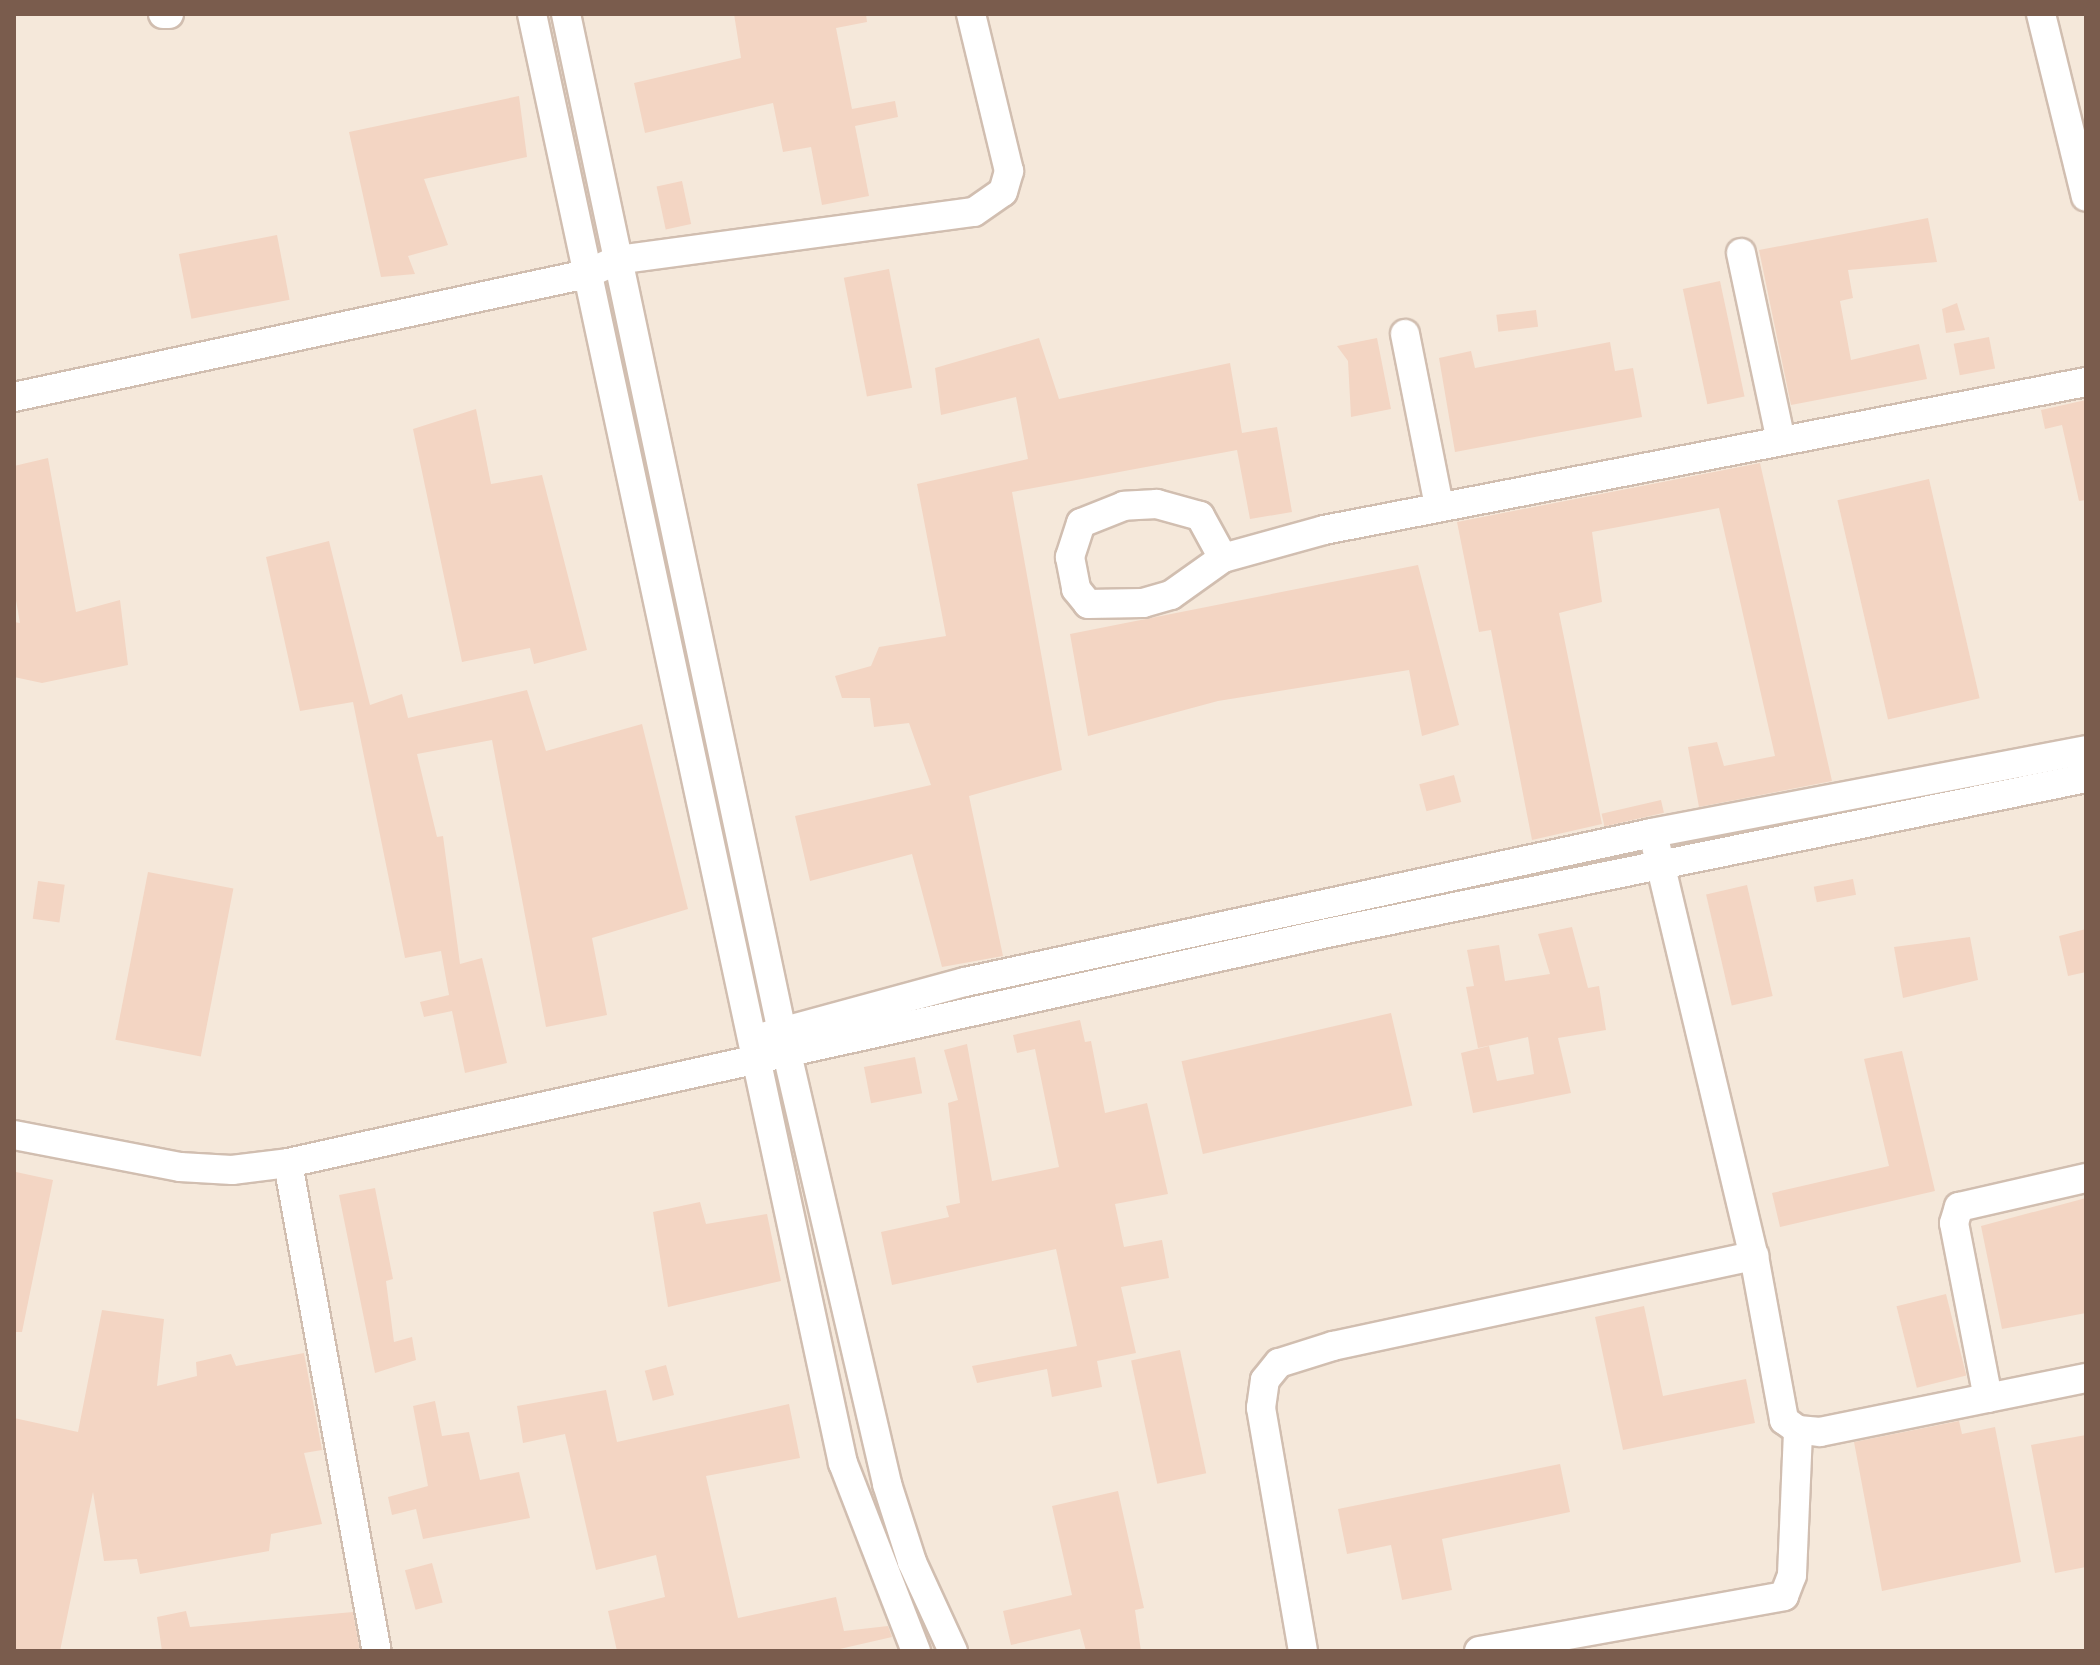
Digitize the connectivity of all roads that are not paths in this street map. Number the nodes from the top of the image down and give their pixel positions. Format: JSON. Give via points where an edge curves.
{"nodes":[{"id":1,"x":532,"y":14,"type":"edge"},
{"id":2,"x":566,"y":14,"type":"edge"},
{"id":3,"x":971,"y":14,"type":"edge"},
{"id":4,"x":2041,"y":14,"type":"edge"},
{"id":5,"x":2086,"y":197,"type":"edge"},
{"id":6,"x":1741,"y":253,"type":"dead end"},
{"id":7,"x":617,"y":260,"type":"junction"},
{"id":8,"x":587,"y":274,"type":"junction"},
{"id":9,"x":1405,"y":334,"type":"dead end"},
{"id":10,"x":2086,"y":382,"type":"edge"},
{"id":11,"x":14,"y":397,"type":"edge"},
{"id":12,"x":1780,"y":437,"type":"junction"},
{"id":13,"x":1439,"y":505,"type":"junction"},
{"id":14,"x":1223,"y":558,"type":"junction"},
{"id":15,"x":2086,"y":750,"type":"edge"},
{"id":16,"x":2086,"y":778,"type":"edge"},
{"id":17,"x":1856,"y":808,"type":"junction"},
{"id":18,"x":1652,"y":833,"type":"junction"},
{"id":19,"x":1660,"y":865,"type":"junction"},
{"id":20,"x":1323,"y":920,"type":"junction"},
{"id":21,"x":1110,"y":953,"type":"junction"},
{"id":22,"x":1114,"y":982,"type":"junction"},
{"id":23,"x":968,"y":996,"type":"junction"},
{"id":24,"x":785,"y":1044,"type":"junction"},
{"id":25,"x":757,"y":1051,"type":"junction"},
{"id":26,"x":14,"y":1135,"type":"edge"},
{"id":27,"x":288,"y":1163,"type":"junction"},
{"id":28,"x":2086,"y":1178,"type":"edge"},
{"id":29,"x":1754,"y":1256,"type":"junction"},
{"id":30,"x":2086,"y":1378,"type":"edge"},
{"id":31,"x":1988,"y":1398,"type":"junction"},
{"id":32,"x":1798,"y":1430,"type":"junction"},
{"id":33,"x":377,"y":1651,"type":"edge"},
{"id":34,"x":916,"y":1651,"type":"edge"},
{"id":35,"x":953,"y":1651,"type":"edge"},
{"id":36,"x":1303,"y":1651,"type":"edge"},
{"id":37,"x":1479,"y":1651,"type":"edge"}],
"edges":[{"from":1,"to":8,"type":"street"},
{"from":2,"to":7,"type":"street"},
{"from":3,"to":7,"type":"street","via":[[1009,171],[996,201],[974,212]]},
{"from":4,"to":5,"type":"street"},
{"from":6,"to":12,"type":"street"},
{"from":7,"to":8,"type":"street"},
{"from":7,"to":24,"type":"street"},
{"from":8,"to":11,"type":"street"},
{"from":8,"to":25,"type":"street"},
{"from":9,"to":13,"type":"street"},
{"from":10,"to":12,"type":"street"},
{"from":12,"to":13,"type":"street"},
{"from":13,"to":14,"type":"street"},
{"from":14,"to":14,"type":"street","via":[[1200,516],[1157,504],[1124,506],[1081,523],[1070,557],[1081,599],[1113,606],[1171,595]]},
{"from":15,"to":17,"type":"street"},
{"from":16,"to":17,"type":"street"},
{"from":17,"to":18,"type":"street"},
{"from":17,"to":19,"type":"street"},
{"from":18,"to":19,"type":"street"},
{"from":18,"to":20,"type":"street"},
{"from":19,"to":20,"type":"street"},
{"from":19,"to":29,"type":"street"},
{"from":20,"to":21,"type":"street"},
{"from":20,"to":22,"type":"street"},
{"from":21,"to":22,"type":"street"},
{"from":21,"to":23,"type":"street"},
{"from":22,"to":23,"type":"street"},
{"from":23,"to":24,"type":"street"},
{"from":24,"to":25,"type":"street"},
{"from":24,"to":35,"type":"street","via":[[887,1484],[912,1562]]},
{"from":25,"to":27,"type":"street"},
{"from":25,"to":34,"type":"street","via":[[843,1463]]},
{"from":26,"to":27,"type":"street","via":[[180,1167],[232,1170]]},
{"from":27,"to":33,"type":"street"},
{"from":28,"to":31,"type":"street","via":[[1959,1207],[1954,1223]]},
{"from":29,"to":32,"type":"street","via":[[1776,1402]]},
{"from":29,"to":36,"type":"street","via":[[1333,1346],[1279,1363],[1265,1380],[1261,1408]]},
{"from":30,"to":31,"type":"street"},
{"from":31,"to":32,"type":"street","via":[[1820,1432]]},
{"from":32,"to":37,"type":"street","via":[[1792,1575],[1784,1596]]}]}
